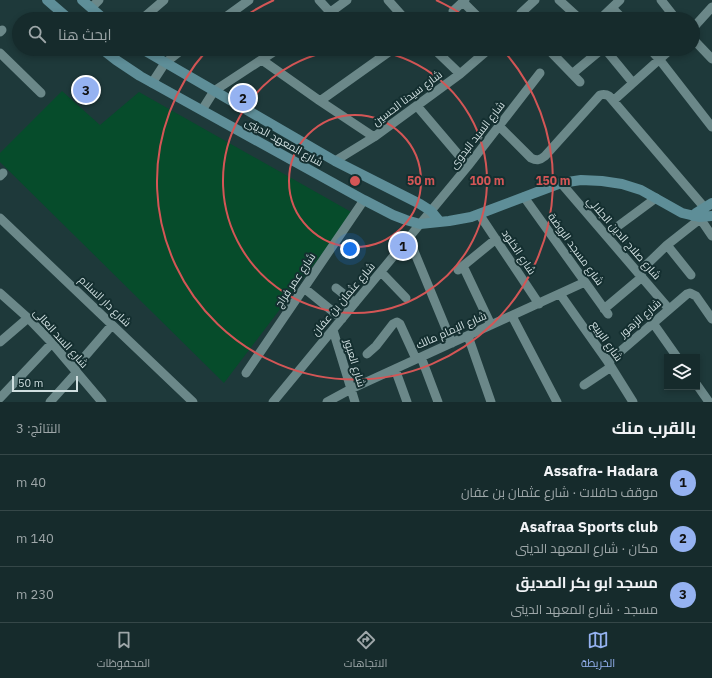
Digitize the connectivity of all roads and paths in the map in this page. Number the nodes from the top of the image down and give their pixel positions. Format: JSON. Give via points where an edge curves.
{"nodes":[{"id":1,"x":47,"y":0,"type":"edge"},
{"id":2,"x":82,"y":0,"type":"edge"},
{"id":3,"x":99,"y":0,"type":"edge"},
{"id":4,"x":164,"y":0,"type":"edge"},
{"id":5,"x":249,"y":0,"type":"edge"},
{"id":6,"x":319,"y":0,"type":"edge"},
{"id":7,"x":347,"y":0,"type":"edge"},
{"id":8,"x":388,"y":0,"type":"edge"},
{"id":9,"x":535,"y":0,"type":"edge"},
{"id":10,"x":559,"y":0,"type":"edge"},
{"id":11,"x":620,"y":0,"type":"edge"},
{"id":12,"x":661,"y":0,"type":"edge"},
{"id":13,"x":464,"y":1,"type":"edge"},
{"id":14,"x":712,"y":7,"type":"edge"},
{"id":15,"x":91,"y":8,"type":"junction"},
{"id":16,"x":612,"y":8,"type":"junction"},
{"id":17,"x":453,"y":11,"type":"dead end"},
{"id":18,"x":61,"y":12,"type":"edge"},
{"id":19,"x":96,"y":12,"type":"edge"},
{"id":20,"x":150,"y":12,"type":"edge"},
{"id":21,"x":233,"y":12,"type":"edge"},
{"id":22,"x":330,"y":12,"type":"joint"},
{"id":23,"x":399,"y":12,"type":"edge"},
{"id":24,"x":474,"y":12,"type":"edge"},
{"id":25,"x":523,"y":12,"type":"edge"},
{"id":26,"x":572,"y":12,"type":"edge"},
{"id":27,"x":608,"y":12,"type":"edge"},
{"id":28,"x":616,"y":12,"type":"edge"},
{"id":29,"x":670,"y":12,"type":"edge"},
{"id":30,"x":700,"y":20,"type":"edge"},
{"id":31,"x":700,"y":46,"type":"edge"},
{"id":32,"x":0,"y":53,"type":"edge"},
{"id":33,"x":112,"y":56,"type":"edge"},
{"id":34,"x":154,"y":56,"type":"edge"},
{"id":35,"x":174,"y":56,"type":"edge"},
{"id":36,"x":268,"y":56,"type":"edge"},
{"id":37,"x":383,"y":56,"type":"edge"},
{"id":38,"x":441,"y":56,"type":"edge"},
{"id":39,"x":481,"y":56,"type":"edge"},
{"id":40,"x":555,"y":56,"type":"edge"},
{"id":41,"x":594,"y":56,"type":"edge"},
{"id":42,"x":611,"y":56,"type":"edge"},
{"id":43,"x":656,"y":56,"type":"edge"},
{"id":44,"x":663,"y":56,"type":"edge"},
{"id":45,"x":659,"y":59,"type":"junction"},
{"id":46,"x":712,"y":59,"type":"edge"},
{"id":47,"x":262,"y":60,"type":"junction"},
{"id":48,"x":165,"y":63,"type":"junction"},
{"id":49,"x":540,"y":73,"type":"dead end"},
{"id":50,"x":460,"y":74,"type":"junction"},
{"id":51,"x":572,"y":74,"type":"junction"},
{"id":52,"x":580,"y":82,"type":"dead end"},
{"id":53,"x":152,"y":83,"type":"junction"},
{"id":54,"x":633,"y":83,"type":"junction"},
{"id":55,"x":214,"y":91,"type":"junction"},
{"id":56,"x":41,"y":93,"type":"dead end"},
{"id":57,"x":320,"y":101,"type":"junction"},
{"id":58,"x":613,"y":101,"type":"junction"},
{"id":59,"x":417,"y":106,"type":"junction"},
{"id":60,"x":202,"y":110,"type":"junction"},
{"id":61,"x":499,"y":126,"type":"junction"},
{"id":62,"x":712,"y":127,"type":"edge"},
{"id":63,"x":374,"y":137,"type":"junction"},
{"id":64,"x":336,"y":161,"type":"junction"},
{"id":65,"x":468,"y":166,"type":"junction"},
{"id":66,"x":561,"y":183,"type":"junction"},
{"id":67,"x":524,"y":197,"type":"junction"},
{"id":68,"x":656,"y":198,"type":"junction"},
{"id":69,"x":364,"y":200,"type":"junction"},
{"id":70,"x":430,"y":211,"type":"junction"},
{"id":71,"x":701,"y":212,"type":"edge"},
{"id":72,"x":480,"y":214,"type":"junction"},
{"id":73,"x":712,"y":216,"type":"edge"},
{"id":74,"x":0,"y":218,"type":"edge"},
{"id":75,"x":440,"y":222,"type":"junction"},
{"id":76,"x":420,"y":224,"type":"junction"},
{"id":77,"x":606,"y":235,"type":"junction"},
{"id":78,"x":712,"y":236,"type":"edge"},
{"id":79,"x":409,"y":239,"type":"junction"},
{"id":80,"x":496,"y":239,"type":"junction"},
{"id":81,"x":668,"y":245,"type":"junction"},
{"id":82,"x":381,"y":272,"type":"junction"},
{"id":83,"x":640,"y":275,"type":"junction"},
{"id":84,"x":691,"y":275,"type":"dead end"},
{"id":85,"x":585,"y":282,"type":"junction"},
{"id":86,"x":304,"y":288,"type":"junction"},
{"id":87,"x":336,"y":288,"type":"dead end"},
{"id":88,"x":0,"y":293,"type":"edge"},
{"id":89,"x":560,"y":294,"type":"junction"},
{"id":90,"x":406,"y":298,"type":"dead end"},
{"id":91,"x":355,"y":303,"type":"junction"},
{"id":92,"x":539,"y":304,"type":"junction"},
{"id":93,"x":669,"y":308,"type":"junction"},
{"id":94,"x":512,"y":316,"type":"junction"},
{"id":95,"x":28,"y":318,"type":"junction"},
{"id":96,"x":342,"y":319,"type":"junction"},
{"id":97,"x":712,"y":319,"type":"edge"},
{"id":98,"x":652,"y":323,"type":"junction"},
{"id":99,"x":112,"y":325,"type":"junction"},
{"id":100,"x":491,"y":326,"type":"junction"},
{"id":101,"x":333,"y":330,"type":"junction"},
{"id":102,"x":468,"y":336,"type":"junction"},
{"id":103,"x":0,"y":342,"type":"edge"},
{"id":104,"x":52,"y":343,"type":"junction"},
{"id":105,"x":452,"y":343,"type":"junction"},
{"id":106,"x":367,"y":354,"type":"dead end"},
{"id":107,"x":675,"y":354,"type":"edge"},
{"id":108,"x":418,"y":358,"type":"junction"},
{"id":109,"x":609,"y":365,"type":"junction"},
{"id":110,"x":395,"y":369,"type":"junction"},
{"id":111,"x":75,"y":370,"type":"junction"},
{"id":112,"x":246,"y":373,"type":"dead end"},
{"id":113,"x":584,"y":385,"type":"dead end"},
{"id":114,"x":351,"y":389,"type":"junction"},
{"id":115,"x":700,"y":389,"type":"edge"},
{"id":116,"x":0,"y":398,"type":"edge"},
{"id":117,"x":277,"y":400,"type":"edge"},
{"id":118,"x":50,"y":402,"type":"edge"},
{"id":119,"x":102,"y":402,"type":"edge"},
{"id":120,"x":193,"y":402,"type":"edge"},
{"id":121,"x":327,"y":402,"type":"edge"},
{"id":122,"x":355,"y":402,"type":"edge"},
{"id":123,"x":407,"y":402,"type":"edge"},
{"id":124,"x":438,"y":402,"type":"edge"},
{"id":125,"x":491,"y":402,"type":"edge"},
{"id":126,"x":557,"y":402,"type":"edge"},
{"id":127,"x":633,"y":402,"type":"edge"},
{"id":128,"x":709,"y":402,"type":"edge"}],
"edges":[{"from":1,"to":18,"type":"street"},
{"from":2,"to":15,"type":"street"},
{"from":3,"to":15,"type":"street"},
{"from":4,"to":20,"type":"street"},
{"from":5,"to":21,"type":"street"},
{"from":6,"to":22,"type":"street"},
{"from":7,"to":22,"type":"street"},
{"from":8,"to":23,"type":"street"},
{"from":9,"to":25,"type":"street"},
{"from":10,"to":26,"type":"street"},
{"from":11,"to":16,"type":"street"},
{"from":12,"to":29,"type":"street"},
{"from":13,"to":17,"type":"street"},
{"from":13,"to":24,"type":"street"},
{"from":14,"to":30,"type":"street"},
{"from":15,"to":19,"type":"street"},
{"from":16,"to":27,"type":"street"},
{"from":16,"to":28,"type":"street"},
{"from":31,"to":46,"type":"street"},
{"from":32,"to":56,"type":"street"},
{"from":33,"to":53,"type":"street","name":"شارع المعهد الدينى"},
{"from":34,"to":48,"type":"street","name":"شارع المعهد الدينى"},
{"from":35,"to":48,"type":"street"},
{"from":36,"to":47,"type":"street"},
{"from":37,"to":57,"type":"street"},
{"from":38,"to":50,"type":"street"},
{"from":39,"to":50,"type":"street","name":"شارع سيدنا الحسين"},
{"from":40,"to":51,"type":"street"},
{"from":41,"to":51,"type":"street"},
{"from":42,"to":54,"type":"street"},
{"from":43,"to":45,"type":"street"},
{"from":44,"to":45,"type":"street"},
{"from":45,"to":54,"type":"street"},
{"from":45,"to":62,"type":"street"},
{"from":47,"to":55,"type":"street"},
{"from":47,"to":57,"type":"street"},
{"from":48,"to":53,"type":"street"},
{"from":48,"to":55,"type":"street","name":"شارع المعهد الدينى"},
{"from":49,"to":61,"type":"street","name":"شارع السيد البدوى"},
{"from":50,"to":59,"type":"street","name":"شارع سيدنا الحسين"},
{"from":51,"to":52,"type":"street"},
{"from":53,"to":60,"type":"street","name":"شارع المعهد الدينى"},
{"from":54,"to":58,"type":"street"},
{"from":55,"to":60,"type":"street"},
{"from":55,"to":64,"type":"street","name":"شارع المعهد الدينى"},
{"from":57,"to":63,"type":"street"},
{"from":58,"to":61,"type":"street","via":[[606,94],[600,95],[541,160],[531,158]]},
{"from":58,"to":71,"type":"street"},
{"from":59,"to":63,"type":"street","name":"شارع سيدنا الحسين"},
{"from":59,"to":65,"type":"street"},
{"from":60,"to":69,"type":"street","name":"شارع المعهد الدينى"},
{"from":61,"to":65,"type":"street","name":"شارع السيد البدوى"},
{"from":63,"to":64,"type":"street","name":"شارع سيدنا الحسين"},
{"from":64,"to":70,"type":"street","name":"شارع المعهد الدينى"},
{"from":65,"to":70,"type":"street","name":"شارع السيد البدوى"},
{"from":66,"to":67,"type":"street","name":"شارع المعهد الدينى"},
{"from":66,"to":68,"type":"street","name":"شارع المعهد الدينى","via":[[581,180],[622,184]]},
{"from":66,"to":77,"type":"street","name":"شارع صلاح الدين الجلالي"},
{"from":67,"to":72,"type":"street","name":"شارع المعهد الدينى"},
{"from":67,"to":85,"type":"street","name":"شارع مسجد الروضة"},
{"from":68,"to":71,"type":"street","name":"شارع المعهد الدينى","via":[[682,213]]},
{"from":68,"to":77,"type":"street"},
{"from":69,"to":76,"type":"street","name":"شارع المعهد الدينى","via":[[392,215]]},
{"from":69,"to":86,"type":"street","name":"شارع عمر فراج"},
{"from":70,"to":75,"type":"street","name":"شارع المعهد الدينى"},
{"from":70,"to":76,"type":"street","name":"شارع عثمان بن عفان"},
{"from":71,"to":73,"type":"street"},
{"from":71,"to":78,"type":"street"},
{"from":71,"to":81,"type":"street"},
{"from":72,"to":75,"type":"street","name":"شارع المعهد الدينى"},
{"from":72,"to":80,"type":"street","name":"شارع الخلود"},
{"from":74,"to":99,"type":"street","name":"شارع دار السلام"},
{"from":75,"to":76,"type":"street","name":"شارع المعهد الدينى"},
{"from":76,"to":79,"type":"street","name":"شارع عثمان بن عفان"},
{"from":77,"to":83,"type":"street","name":"شارع صلاح الدين الجلالي"},
{"from":79,"to":82,"type":"street","name":"شارع عثمان بن عفان"},
{"from":79,"to":105,"type":"street"},
{"from":80,"to":92,"type":"street","name":"شارع الخلود"},
{"from":80,"to":100,"type":"street","via":[[460,268]]},
{"from":81,"to":83,"type":"street"},
{"from":81,"to":84,"type":"street"},
{"from":82,"to":90,"type":"street"},
{"from":82,"to":91,"type":"street","name":"شارع عثمان بن عفان"},
{"from":83,"to":85,"type":"street","name":"شارع مسجد الروضة","via":[[606,312]]},
{"from":83,"to":93,"type":"street","name":"شارع صلاح الدين الجلالي"},
{"from":85,"to":89,"type":"street","name":"شارع الإمام مالك"},
{"from":86,"to":96,"type":"street"},
{"from":86,"to":112,"type":"street","name":"شارع عمر فراج"},
{"from":87,"to":91,"type":"street"},
{"from":88,"to":95,"type":"street","name":"شارع السد العالى"},
{"from":89,"to":92,"type":"street","name":"شارع الإمام مالك"},
{"from":89,"to":109,"type":"street","name":"شارع الربيع"},
{"from":91,"to":96,"type":"street","name":"شارع عثمان بن عفان"},
{"from":92,"to":94,"type":"street","name":"شارع الإمام مالك"},
{"from":93,"to":97,"type":"street","name":"شارع الزهور","via":[[690,293],[696,296]]},
{"from":93,"to":98,"type":"street","name":"شارع الزهور"},
{"from":94,"to":100,"type":"street","name":"شارع الإمام مالك"},
{"from":94,"to":126,"type":"street"},
{"from":95,"to":103,"type":"street"},
{"from":95,"to":104,"type":"street","name":"شارع السد العالى"},
{"from":96,"to":101,"type":"street","name":"شارع عثمان بن عفان"},
{"from":98,"to":107,"type":"street"},
{"from":98,"to":109,"type":"street","name":"شارع الزهور"},
{"from":99,"to":111,"type":"street"},
{"from":99,"to":120,"type":"street","name":"شارع دار السلام"},
{"from":100,"to":102,"type":"street","name":"شارع الإمام مالك"},
{"from":101,"to":114,"type":"street","name":"شارع العبور"},
{"from":101,"to":117,"type":"street","name":"شارع عثمان بن عفان"},
{"from":102,"to":105,"type":"street","name":"شارع الإمام مالك"},
{"from":102,"to":125,"type":"street"},
{"from":104,"to":111,"type":"street","name":"شارع السد العالى"},
{"from":104,"to":116,"type":"street"},
{"from":105,"to":108,"type":"street","name":"شارع الإمام مالك"},
{"from":106,"to":108,"type":"street","via":[[397,322]]},
{"from":108,"to":110,"type":"street","name":"شارع الإمام مالك"},
{"from":108,"to":124,"type":"street"},
{"from":109,"to":113,"type":"street","name":"شارع الزهور"},
{"from":109,"to":127,"type":"street","name":"شارع الربيع"},
{"from":110,"to":114,"type":"street","name":"شارع الإمام مالك"},
{"from":110,"to":123,"type":"street"},
{"from":111,"to":118,"type":"street"},
{"from":111,"to":119,"type":"street","name":"شارع السد العالى"},
{"from":114,"to":121,"type":"street","name":"شارع الإمام مالك"},
{"from":114,"to":122,"type":"street","name":"شارع العبور"},
{"from":115,"to":128,"type":"street"}]}
